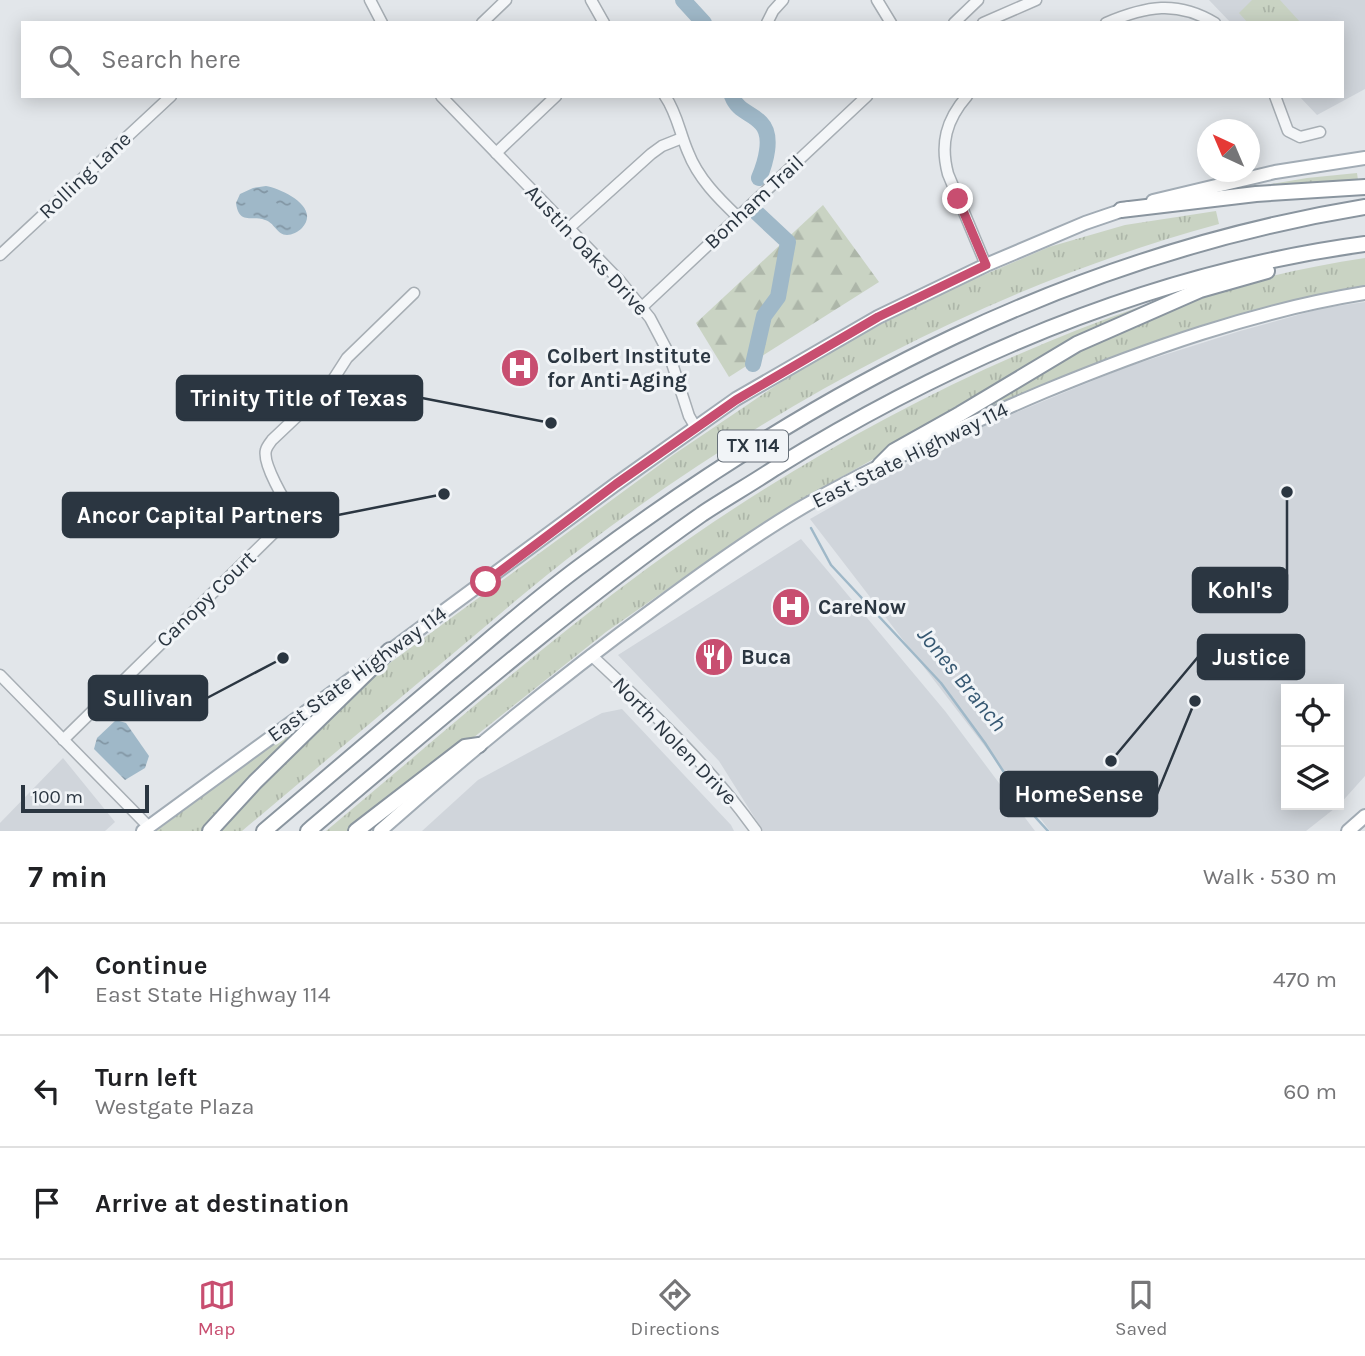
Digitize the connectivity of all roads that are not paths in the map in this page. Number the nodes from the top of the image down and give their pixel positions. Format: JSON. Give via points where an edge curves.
{"nodes":[{"id":1,"x":370,"y":0,"type":"edge"},
{"id":2,"x":506,"y":0,"type":"edge"},
{"id":3,"x":591,"y":0,"type":"edge"},
{"id":4,"x":783,"y":0,"type":"edge"},
{"id":5,"x":877,"y":0,"type":"edge"},
{"id":6,"x":978,"y":0,"type":"edge"},
{"id":7,"x":1036,"y":0,"type":"edge"},
{"id":8,"x":1147,"y":3,"type":"edge"},
{"id":9,"x":381,"y":21,"type":"edge"},
{"id":10,"x":484,"y":21,"type":"edge"},
{"id":11,"x":603,"y":21,"type":"edge"},
{"id":12,"x":769,"y":21,"type":"edge"},
{"id":13,"x":890,"y":21,"type":"edge"},
{"id":14,"x":956,"y":21,"type":"edge"},
{"id":15,"x":988,"y":21,"type":"edge"},
{"id":16,"x":1110,"y":21,"type":"edge"},
{"id":17,"x":1212,"y":21,"type":"edge"},
{"id":18,"x":169,"y":98,"type":"edge"},
{"id":19,"x":442,"y":98,"type":"edge"},
{"id":20,"x":554,"y":98,"type":"edge"},
{"id":21,"x":665,"y":98,"type":"edge"},
{"id":22,"x":865,"y":98,"type":"edge"},
{"id":23,"x":966,"y":98,"type":"edge"},
{"id":24,"x":1276,"y":98,"type":"edge"},
{"id":25,"x":1320,"y":132,"type":"dead end"},
{"id":26,"x":682,"y":138,"type":"junction"},
{"id":27,"x":496,"y":153,"type":"junction"},
{"id":28,"x":1365,"y":158,"type":"edge"},
{"id":29,"x":1365,"y":187,"type":"edge"},
{"id":30,"x":1365,"y":207,"type":"edge"},
{"id":31,"x":1121,"y":210,"type":"junction"},
{"id":32,"x":738,"y":217,"type":"junction"},
{"id":33,"x":569,"y":228,"type":"junction"},
{"id":34,"x":1365,"y":244,"type":"edge"},
{"id":35,"x":1365,"y":252,"type":"edge"},
{"id":36,"x":0,"y":255,"type":"edge"},
{"id":37,"x":986,"y":265,"type":"junction"},
{"id":38,"x":414,"y":293,"type":"dead end"},
{"id":39,"x":1365,"y":293,"type":"edge"},
{"id":40,"x":642,"y":307,"type":"junction"},
{"id":41,"x":696,"y":428,"type":"junction"},
{"id":42,"x":880,"y":465,"type":"junction"},
{"id":43,"x":390,"y":650,"type":"junction"},
{"id":44,"x":591,"y":655,"type":"junction"},
{"id":45,"x":0,"y":676,"type":"edge"},
{"id":46,"x":63,"y":740,"type":"junction"},
{"id":47,"x":479,"y":745,"type":"junction"},
{"id":48,"x":146,"y":829,"type":"edge"},
{"id":49,"x":210,"y":831,"type":"edge"},
{"id":50,"x":264,"y":831,"type":"edge"},
{"id":51,"x":308,"y":831,"type":"edge"},
{"id":52,"x":356,"y":831,"type":"edge"},
{"id":53,"x":380,"y":831,"type":"edge"},
{"id":54,"x":756,"y":831,"type":"edge"}],
"edges":[{"from":1,"to":9,"type":"street"},
{"from":2,"to":10,"type":"street"},
{"from":3,"to":11,"type":"street"},
{"from":4,"to":12,"type":"street"},
{"from":5,"to":13,"type":"street"},
{"from":6,"to":14,"type":"street"},
{"from":7,"to":15,"type":"street"},
{"from":8,"to":16,"type":"street"},
{"from":8,"to":17,"type":"street","via":[[1178,6]]},
{"from":18,"to":36,"type":"street","name":"Rolling Lane"},
{"from":19,"to":27,"type":"street","name":"Austin Oaks Drive"},
{"from":20,"to":27,"type":"street"},
{"from":21,"to":26,"type":"street"},
{"from":22,"to":32,"type":"street","name":"Bonham Trail"},
{"from":23,"to":37,"type":"street","via":[[950,120],[944,140],[945,162]]},
{"from":24,"to":25,"type":"street","via":[[1288,131],[1300,136]]},
{"from":26,"to":32,"type":"street","via":[[698,172]]},
{"from":26,"to":33,"type":"street","via":[[651,154]]},
{"from":27,"to":33,"type":"street","name":"Austin Oaks Drive"},
{"from":28,"to":31,"type":"main road","name":"East State Highway 114","via":[[1262,174]]},
{"from":29,"to":31,"type":"highway"},
{"from":30,"to":50,"type":"highway","number":"TX 114","via":[[1238,232],[1123,266],[981,323],[904,360],[756,444],[584,563]]},
{"from":31,"to":37,"type":"main road","name":"East State Highway 114"},
{"from":32,"to":40,"type":"street","name":"Bonham Trail"},
{"from":33,"to":40,"type":"street","name":"Austin Oaks Drive"},
{"from":34,"to":51,"type":"highway","number":"TX 114","via":[[1204,276],[1083,314],[945,374],[841,428],[704,513],[570,612]]},
{"from":35,"to":42,"type":"highway","via":[[1266,271],[1200,290],[1120,323],[894,451]]},
{"from":37,"to":41,"type":"main road","name":"East State Highway 114","via":[[878,317]]},
{"from":38,"to":46,"type":"street","name":"Canopy Court","via":[[346,358],[329,386],[265,451],[266,462],[294,513]]},
{"from":39,"to":42,"type":"main road","name":"East State Highway 114","via":[[1323,300],[1125,359]]},
{"from":40,"to":41,"type":"street","name":"Austin Oaks Drive","via":[[669,354]]},
{"from":41,"to":43,"type":"main road","name":"East State Highway 114"},
{"from":42,"to":44,"type":"main road","name":"East State Highway 114","via":[[734,550]]},
{"from":43,"to":48,"type":"main road","name":"East State Highway 114"},
{"from":43,"to":49,"type":"highway"},
{"from":44,"to":47,"type":"main road","name":"East State Highway 114"},
{"from":44,"to":54,"type":"street","name":"North Nolen Drive","via":[[675,735]]},
{"from":45,"to":46,"type":"street"},
{"from":46,"to":48,"type":"street"},
{"from":47,"to":52,"type":"highway","via":[[465,747]]},
{"from":47,"to":53,"type":"main road","name":"East State Highway 114"}]}
